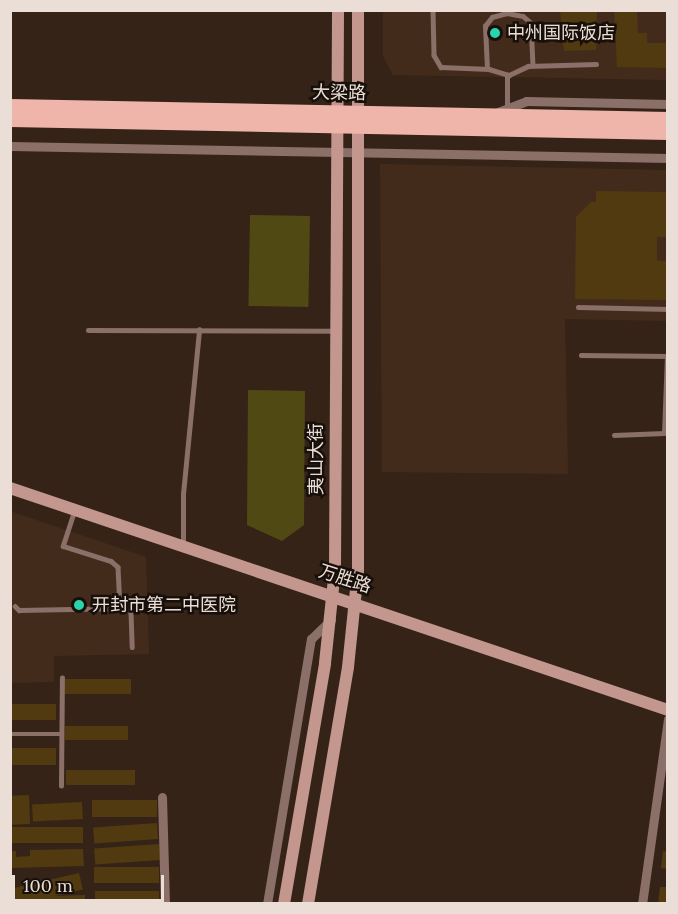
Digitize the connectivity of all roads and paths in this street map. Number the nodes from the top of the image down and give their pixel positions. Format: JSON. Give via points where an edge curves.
{"nodes":[{"id":1,"x":338,"y":10,"type":"edge"},
{"id":2,"x":358,"y":10,"type":"edge"},
{"id":3,"x":433,"y":10,"type":"edge"},
{"id":4,"x":596,"y":64,"type":"dead end"},
{"id":5,"x":533,"y":65,"type":"junction"},
{"id":6,"x":487,"y":69,"type":"junction"},
{"id":7,"x":507,"y":75,"type":"junction"},
{"id":8,"x":668,"y":104,"type":"edge"},
{"id":9,"x":10,"y":106,"type":"edge"},
{"id":10,"x":507,"y":109,"type":"junction"},
{"id":11,"x":490,"y":116,"type":"junction"},
{"id":12,"x":10,"y":119,"type":"edge"},
{"id":13,"x":337,"y":119,"type":"junction"},
{"id":14,"x":358,"y":119,"type":"junction"},
{"id":15,"x":668,"y":119,"type":"edge"},
{"id":16,"x":668,"y":132,"type":"edge"},
{"id":17,"x":10,"y":146,"type":"edge"},
{"id":18,"x":336,"y":152,"type":"junction"},
{"id":19,"x":358,"y":152,"type":"junction"},
{"id":20,"x":668,"y":158,"type":"edge"},
{"id":21,"x":578,"y":307,"type":"dead end"},
{"id":22,"x":668,"y":309,"type":"edge"},
{"id":23,"x":88,"y":330,"type":"dead end"},
{"id":24,"x":199,"y":330,"type":"junction"},
{"id":25,"x":334,"y":332,"type":"junction"},
{"id":26,"x":581,"y":355,"type":"dead end"},
{"id":27,"x":667,"y":356,"type":"edge"},
{"id":28,"x":614,"y":435,"type":"dead end"},
{"id":29,"x":10,"y":488,"type":"edge"},
{"id":30,"x":75,"y":509,"type":"junction"},
{"id":31,"x":183,"y":545,"type":"junction"},
{"id":32,"x":333,"y":594,"type":"junction"},
{"id":33,"x":356,"y":602,"type":"junction"},
{"id":34,"x":15,"y":606,"type":"dead end"},
{"id":35,"x":120,"y":608,"type":"junction"},
{"id":36,"x":331,"y":620,"type":"junction"},
{"id":37,"x":132,"y":647,"type":"dead end"},
{"id":38,"x":62,"y":678,"type":"dead end"},
{"id":39,"x":668,"y":710,"type":"edge"},
{"id":40,"x":668,"y":719,"type":"edge"},
{"id":41,"x":10,"y":734,"type":"edge"},
{"id":42,"x":61,"y":734,"type":"junction"},
{"id":43,"x":61,"y":786,"type":"dead end"},
{"id":44,"x":162,"y":798,"type":"dead end"},
{"id":45,"x":165,"y":903,"type":"edge"},
{"id":46,"x":267,"y":903,"type":"edge"},
{"id":47,"x":284,"y":903,"type":"edge"},
{"id":48,"x":308,"y":903,"type":"edge"},
{"id":49,"x":642,"y":903,"type":"edge"}],
"edges":[{"from":1,"to":13,"type":"main road","name":"夷山大街"},
{"from":2,"to":14,"type":"main road"},
{"from":3,"to":6,"type":"lane","via":[[436,61],[447,68]]},
{"from":4,"to":5,"type":"lane"},
{"from":5,"to":6,"type":"lane","via":[[531,23],[523,16],[507,13],[492,17],[485,26]]},
{"from":5,"to":7,"type":"lane"},
{"from":6,"to":7,"type":"lane"},
{"from":7,"to":10,"type":"lane"},
{"from":8,"to":10,"type":"street","via":[[526,101]]},
{"from":9,"to":13,"type":"main road","name":"大梁路"},
{"from":10,"to":11,"type":"street"},
{"from":11,"to":14,"type":"main road","name":"大梁路"},
{"from":11,"to":15,"type":"main road","name":"大梁路"},
{"from":12,"to":13,"type":"main road","name":"大梁路"},
{"from":13,"to":14,"type":"main road","name":"大梁路"},
{"from":13,"to":18,"type":"main road","name":"夷山大街"},
{"from":14,"to":16,"type":"main road","name":"大梁路"},
{"from":14,"to":19,"type":"main road"},
{"from":17,"to":18,"type":"street"},
{"from":18,"to":19,"type":"street"},
{"from":18,"to":25,"type":"main road","name":"夷山大街"},
{"from":19,"to":20,"type":"street"},
{"from":19,"to":33,"type":"main road"},
{"from":21,"to":22,"type":"lane"},
{"from":23,"to":24,"type":"lane"},
{"from":24,"to":25,"type":"lane"},
{"from":24,"to":31,"type":"lane","via":[[183,494]]},
{"from":25,"to":32,"type":"main road","name":"夷山大街"},
{"from":26,"to":27,"type":"lane"},
{"from":27,"to":28,"type":"lane","via":[[664,433]]},
{"from":29,"to":30,"type":"main road","name":"万胜路"},
{"from":30,"to":31,"type":"main road","name":"万胜路"},
{"from":30,"to":35,"type":"lane","via":[[63,546],[118,567]]},
{"from":31,"to":32,"type":"main road","name":"万胜路"},
{"from":32,"to":33,"type":"main road","name":"万胜路"},
{"from":32,"to":36,"type":"main road","name":"夷山大街"},
{"from":33,"to":39,"type":"main road","name":"万胜路"},
{"from":33,"to":48,"type":"main road"},
{"from":34,"to":35,"type":"lane","via":[[19,610]]},
{"from":35,"to":37,"type":"lane","via":[[131,612]]},
{"from":36,"to":46,"type":"street","via":[[311,639]]},
{"from":36,"to":47,"type":"main road","name":"夷山大街"},
{"from":38,"to":42,"type":"lane"},
{"from":40,"to":49,"type":"street"},
{"from":41,"to":42,"type":"lane"},
{"from":42,"to":43,"type":"lane"},
{"from":44,"to":45,"type":"street"}]}
